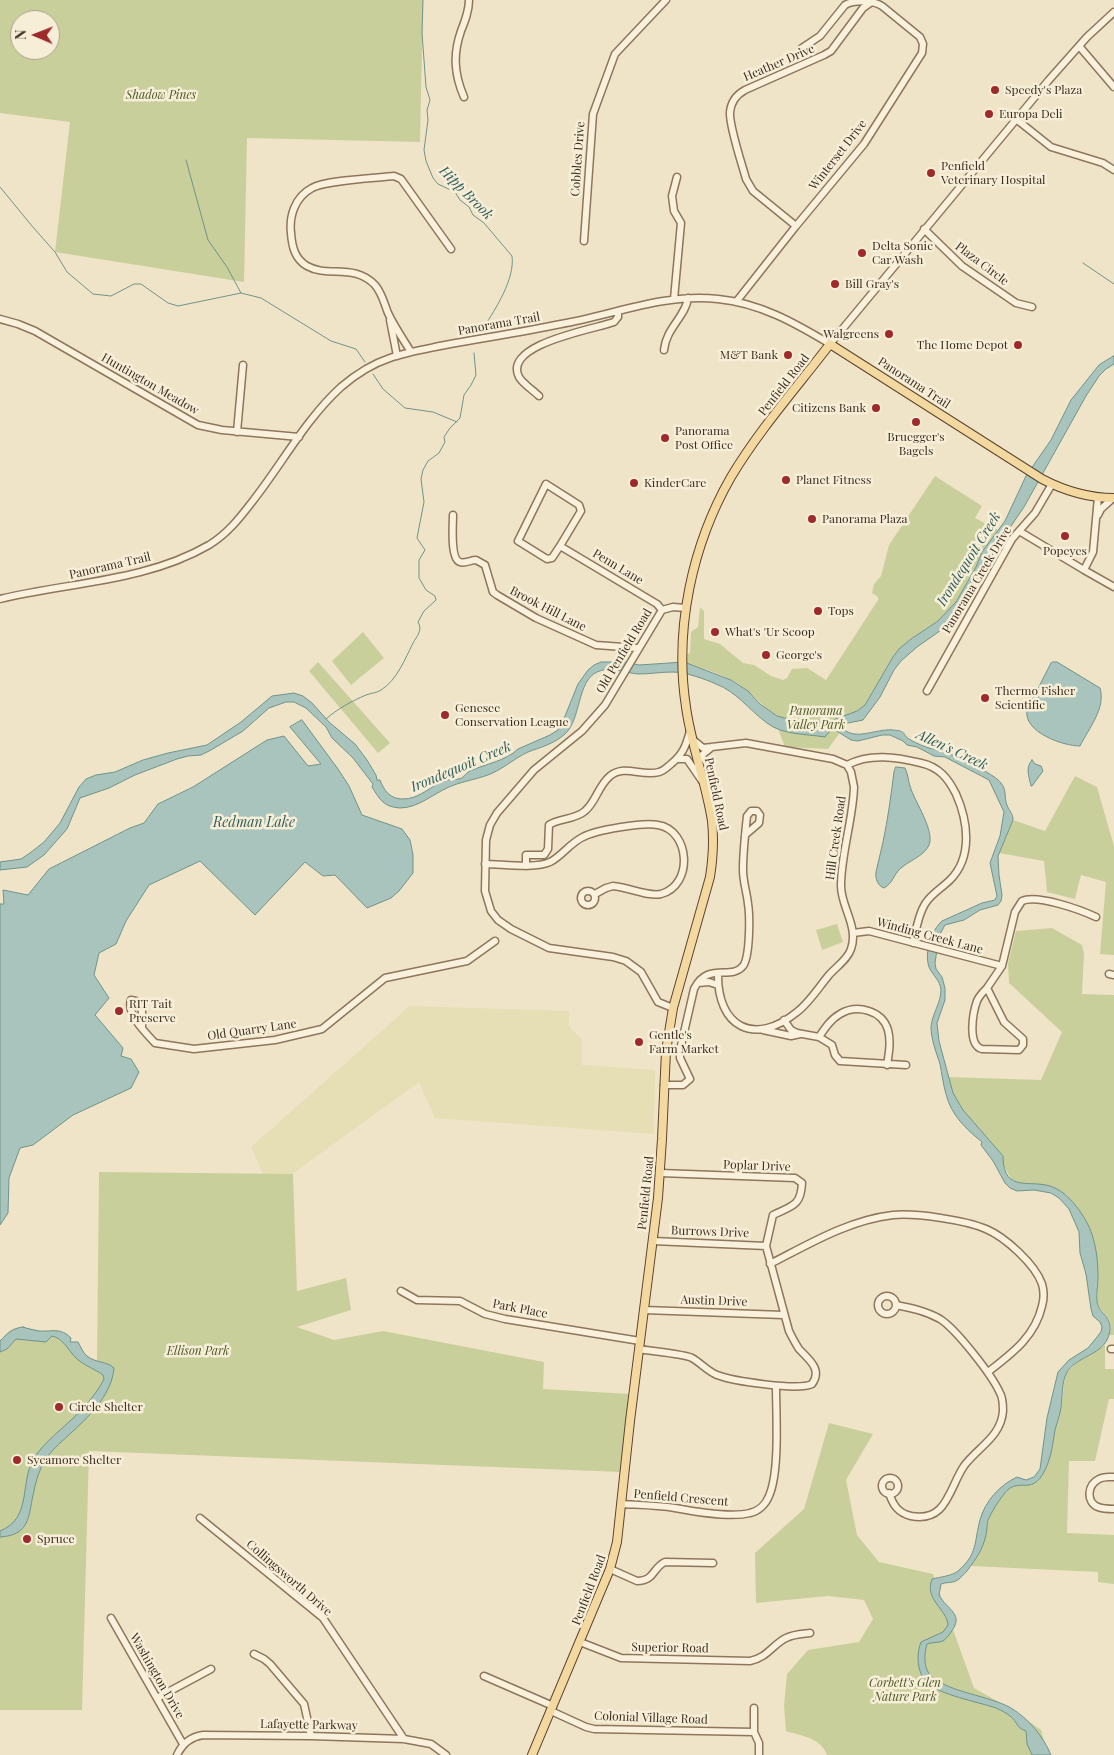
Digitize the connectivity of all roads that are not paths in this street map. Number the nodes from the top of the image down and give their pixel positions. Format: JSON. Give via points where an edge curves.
{"nodes":[{"id":1,"x":469,"y":0,"type":"edge"},
{"id":2,"x":666,"y":0,"type":"edge"},
{"id":3,"x":873,"y":2,"type":"junction"},
{"id":4,"x":1114,"y":12,"type":"edge"},
{"id":5,"x":1111,"y":18,"type":"edge"},
{"id":6,"x":1079,"y":46,"type":"junction"},
{"id":7,"x":802,"y":48,"type":"dead end"},
{"id":8,"x":1114,"y":87,"type":"edge"},
{"id":9,"x":464,"y":97,"type":"dead end"},
{"id":10,"x":1016,"y":119,"type":"junction"},
{"id":11,"x":1114,"y":170,"type":"edge"},
{"id":12,"x":677,"y":177,"type":"dead end"},
{"id":13,"x":796,"y":226,"type":"junction"},
{"id":14,"x":924,"y":230,"type":"junction"},
{"id":15,"x":584,"y":241,"type":"dead end"},
{"id":16,"x":451,"y":249,"type":"dead end"},
{"id":17,"x":688,"y":298,"type":"junction"},
{"id":18,"x":674,"y":299,"type":"junction"},
{"id":19,"x":736,"y":302,"type":"junction"},
{"id":20,"x":1032,"y":307,"type":"dead end"},
{"id":21,"x":618,"y":311,"type":"junction"},
{"id":22,"x":388,"y":314,"type":"junction"},
{"id":23,"x":0,"y":319,"type":"edge"},
{"id":24,"x":830,"y":344,"type":"junction"},
{"id":25,"x":664,"y":350,"type":"dead end"},
{"id":26,"x":411,"y":352,"type":"junction"},
{"id":27,"x":397,"y":356,"type":"junction"},
{"id":28,"x":243,"y":365,"type":"dead end"},
{"id":29,"x":539,"y":396,"type":"dead end"},
{"id":30,"x":237,"y":432,"type":"junction"},
{"id":31,"x":299,"y":437,"type":"junction"},
{"id":32,"x":1052,"y":484,"type":"junction"},
{"id":33,"x":1098,"y":497,"type":"junction"},
{"id":34,"x":1113,"y":498,"type":"edge"},
{"id":35,"x":453,"y":515,"type":"dead end"},
{"id":36,"x":1096,"y":518,"type":"junction"},
{"id":37,"x":1019,"y":531,"type":"junction"},
{"id":38,"x":560,"y":546,"type":"junction"},
{"id":39,"x":1084,"y":570,"type":"junction"},
{"id":40,"x":1114,"y":587,"type":"edge"},
{"id":41,"x":0,"y":599,"type":"edge"},
{"id":42,"x":686,"y":608,"type":"junction"},
{"id":43,"x":662,"y":610,"type":"junction"},
{"id":44,"x":637,"y":648,"type":"junction"},
{"id":45,"x":927,"y":691,"type":"dead end"},
{"id":46,"x":690,"y":730,"type":"junction"},
{"id":47,"x":692,"y":740,"type":"junction"},
{"id":48,"x":712,"y":747,"type":"junction"},
{"id":49,"x":677,"y":759,"type":"junction"},
{"id":50,"x":698,"y":765,"type":"junction"},
{"id":51,"x":846,"y":766,"type":"junction"},
{"id":52,"x":702,"y":781,"type":"junction"},
{"id":53,"x":745,"y":836,"type":"dead end"},
{"id":54,"x":485,"y":864,"type":"junction"},
{"id":55,"x":526,"y":866,"type":"junction"},
{"id":56,"x":595,"y":894,"type":"dead end"},
{"id":57,"x":1096,"y":917,"type":"dead end"},
{"id":58,"x":854,"y":933,"type":"junction"},
{"id":59,"x":495,"y":941,"type":"dead end"},
{"id":60,"x":912,"y":944,"type":"junction"},
{"id":61,"x":1002,"y":966,"type":"junction"},
{"id":62,"x":718,"y":973,"type":"junction"},
{"id":63,"x":697,"y":983,"type":"junction"},
{"id":64,"x":718,"y":985,"type":"junction"},
{"id":65,"x":987,"y":988,"type":"junction"},
{"id":66,"x":673,"y":1008,"type":"junction"},
{"id":67,"x":784,"y":1020,"type":"junction"},
{"id":68,"x":142,"y":1028,"type":"dead end"},
{"id":69,"x":762,"y":1030,"type":"junction"},
{"id":70,"x":802,"y":1034,"type":"junction"},
{"id":71,"x":819,"y":1037,"type":"junction"},
{"id":72,"x":887,"y":1065,"type":"junction"},
{"id":73,"x":906,"y":1065,"type":"dead end"},
{"id":74,"x":664,"y":1085,"type":"junction"},
{"id":75,"x":660,"y":1173,"type":"junction"},
{"id":76,"x":653,"y":1241,"type":"junction"},
{"id":77,"x":766,"y":1246,"type":"junction"},
{"id":78,"x":770,"y":1264,"type":"junction"},
{"id":79,"x":401,"y":1291,"type":"dead end"},
{"id":80,"x":896,"y":1305,"type":"dead end"},
{"id":81,"x":644,"y":1310,"type":"junction"},
{"id":82,"x":784,"y":1315,"type":"junction"},
{"id":83,"x":639,"y":1345,"type":"junction"},
{"id":84,"x":988,"y":1372,"type":"junction"},
{"id":85,"x":776,"y":1386,"type":"junction"},
{"id":86,"x":1114,"y":1477,"type":"edge"},
{"id":87,"x":888,"y":1494,"type":"dead end"},
{"id":88,"x":622,"y":1504,"type":"junction"},
{"id":89,"x":1114,"y":1509,"type":"edge"},
{"id":90,"x":200,"y":1518,"type":"dead end"},
{"id":91,"x":713,"y":1563,"type":"dead end"},
{"id":92,"x":610,"y":1570,"type":"junction"},
{"id":93,"x":111,"y":1618,"type":"dead end"},
{"id":94,"x":810,"y":1633,"type":"dead end"},
{"id":95,"x":580,"y":1642,"type":"junction"},
{"id":96,"x":254,"y":1654,"type":"dead end"},
{"id":97,"x":211,"y":1669,"type":"dead end"},
{"id":98,"x":484,"y":1676,"type":"dead end"},
{"id":99,"x":157,"y":1698,"type":"junction"},
{"id":100,"x":754,"y":1708,"type":"dead end"},
{"id":101,"x":552,"y":1709,"type":"junction"},
{"id":102,"x":754,"y":1732,"type":"junction"},
{"id":103,"x":311,"y":1736,"type":"junction"},
{"id":104,"x":404,"y":1739,"type":"junction"},
{"id":105,"x":184,"y":1744,"type":"junction"},
{"id":106,"x":176,"y":1755,"type":"edge"},
{"id":107,"x":446,"y":1755,"type":"edge"},
{"id":108,"x":532,"y":1755,"type":"edge"},
{"id":109,"x":759,"y":1755,"type":"edge"}],
"edges":[{"from":1,"to":9,"type":"street","via":[[455,62],[457,81]]},
{"from":2,"to":15,"type":"street","name":"Cobbles Drive","via":[[615,54],[593,114]]},
{"from":3,"to":7,"type":"street","name":"Heather Drive","via":[[848,3],[820,36]]},
{"from":3,"to":13,"type":"street","name":"Winterset Drive","via":[[920,37],[922,53],[864,144]]},
{"from":3,"to":13,"type":"street","name":"Heather Drive","via":[[866,4],[831,51],[745,90],[731,105],[730,119],[748,184]]},
{"from":4,"to":5,"type":"street","name":"Penfield Road"},
{"from":5,"to":6,"type":"street","name":"Penfield Road"},
{"from":6,"to":8,"type":"street"},
{"from":6,"to":10,"type":"street","name":"Penfield Road"},
{"from":10,"to":11,"type":"street","via":[[1051,148],[1103,163]]},
{"from":10,"to":14,"type":"street","name":"Penfield Road"},
{"from":12,"to":18,"type":"street","via":[[672,196],[674,212],[681,223]]},
{"from":13,"to":19,"type":"street","name":"Winterset Drive"},
{"from":14,"to":20,"type":"street","name":"Plaza Circle","via":[[962,266],[1016,303]]},
{"from":14,"to":24,"type":"street","name":"Penfield Road"},
{"from":16,"to":22,"type":"street","via":[[401,178],[394,176],[318,185],[304,194],[290,219],[292,245],[297,256],[302,263],[315,269],[364,277],[380,291]]},
{"from":17,"to":18,"type":"street","name":"Panorama Trail"},
{"from":17,"to":19,"type":"street","name":"Panorama Trail"},
{"from":17,"to":25,"type":"street","via":[[668,335]]},
{"from":18,"to":21,"type":"street","name":"Panorama Trail"},
{"from":19,"to":24,"type":"street","name":"Panorama Trail","via":[[778,315]]},
{"from":21,"to":26,"type":"street","name":"Panorama Trail"},
{"from":21,"to":29,"type":"street","via":[[614,322],[559,337],[522,356],[517,364],[518,374]]},
{"from":22,"to":26,"type":"street"},
{"from":22,"to":27,"type":"street"},
{"from":23,"to":30,"type":"street","name":"Huntington Meadow","via":[[35,331],[198,425]]},
{"from":24,"to":32,"type":"main road","name":"Panorama Trail"},
{"from":24,"to":42,"type":"main road","name":"Penfield Road","via":[[731,478],[705,534]]},
{"from":26,"to":27,"type":"street","name":"Panorama Trail"},
{"from":27,"to":31,"type":"street","name":"Panorama Trail","via":[[368,368],[342,386]]},
{"from":28,"to":30,"type":"street"},
{"from":30,"to":31,"type":"street","name":"Huntington Meadow"},
{"from":31,"to":41,"type":"street","name":"Panorama Trail","via":[[236,523],[210,544],[143,571]]},
{"from":32,"to":33,"type":"main road","name":"Panorama Trail"},
{"from":32,"to":37,"type":"street","name":"Panorama Creek Drive","via":[[1035,513]]},
{"from":33,"to":34,"type":"main road","name":"Panorama Trail"},
{"from":33,"to":36,"type":"street"},
{"from":34,"to":36,"type":"street"},
{"from":35,"to":44,"type":"street","name":"Brook Hill Lane","via":[[455,556],[461,563],[476,560],[485,565],[493,592],[497,595],[536,618],[596,645]]},
{"from":36,"to":39,"type":"street","via":[[1093,552]]},
{"from":37,"to":39,"type":"street"},
{"from":37,"to":45,"type":"street","name":"Panorama Creek Drive"},
{"from":38,"to":38,"type":"street","via":[[581,511],[579,505],[546,484],[518,541],[547,560]]},
{"from":38,"to":43,"type":"street","name":"Penn Lane"},
{"from":39,"to":40,"type":"street"},
{"from":42,"to":43,"type":"street","name":"Old Penfield Road"},
{"from":42,"to":46,"type":"main road","name":"Penfield Road","via":[[682,656]]},
{"from":43,"to":44,"type":"street","name":"Old Penfield Road"},
{"from":44,"to":54,"type":"street","name":"Old Penfield Road","via":[[605,705],[588,724],[534,770],[497,813],[487,835]]},
{"from":46,"to":47,"type":"main road","name":"Penfield Road"},
{"from":46,"to":49,"type":"street","via":[[685,749]]},
{"from":47,"to":48,"type":"street","via":[[703,748]]},
{"from":47,"to":50,"type":"main road","name":"Penfield Road"},
{"from":48,"to":50,"type":"street","via":[[702,755]]},
{"from":48,"to":51,"type":"street","via":[[763,744],[833,758]]},
{"from":49,"to":52,"type":"street","via":[[687,759]]},
{"from":49,"to":55,"type":"street","via":[[657,773],[621,771],[610,776],[585,811],[549,825],[548,849],[544,855],[526,855]]},
{"from":50,"to":52,"type":"main road","name":"Penfield Road"},
{"from":51,"to":58,"type":"street","name":"Hill Creek Road","via":[[851,772],[854,788],[841,888]]},
{"from":51,"to":60,"type":"street","via":[[858,759],[877,757],[902,758],[925,764],[942,772],[960,804],[966,832],[960,867],[925,904]]},
{"from":52,"to":66,"type":"main road","name":"Penfield Road","via":[[713,829],[710,877]]},
{"from":53,"to":62,"type":"street","via":[[743,881],[749,907],[746,957],[742,968]]},
{"from":54,"to":55,"type":"street"},
{"from":54,"to":66,"type":"street","name":"Old Penfield Road","via":[[486,899],[498,920],[549,948],[626,961],[641,972],[658,1002]]},
{"from":55,"to":56,"type":"street","via":[[549,863],[591,833],[650,824],[660,825],[675,834],[682,847],[684,867],[678,882],[668,891],[654,895],[613,886]]},
{"from":57,"to":61,"type":"street","via":[[1079,909],[1033,899],[1022,901],[1015,912]]},
{"from":58,"to":60,"type":"street","name":"Winding Creek Lane","via":[[869,931]]},
{"from":58,"to":67,"type":"street","via":[[847,957],[800,1010]]},
{"from":59,"to":68,"type":"street","name":"Old Quarry Lane","via":[[467,961],[385,978],[322,1029],[275,1040],[194,1049],[155,1043]]},
{"from":60,"to":61,"type":"street","name":"Winding Creek Lane"},
{"from":61,"to":65,"type":"street"},
{"from":62,"to":63,"type":"street","via":[[708,974]]},
{"from":62,"to":64,"type":"street"},
{"from":63,"to":64,"type":"street"},
{"from":63,"to":74,"type":"street","via":[[680,1050],[680,1058],[690,1078],[683,1085]]},
{"from":64,"to":69,"type":"street","via":[[720,999],[730,1017],[744,1028]]},
{"from":65,"to":65,"type":"street","via":[[978,998],[975,1008],[974,1044],[982,1049],[1019,1050],[1024,1045],[1023,1039],[1000,1016]]},
{"from":66,"to":74,"type":"main road","name":"Penfield Road"},
{"from":67,"to":69,"type":"street"},
{"from":67,"to":70,"type":"street","via":[[791,1030]]},
{"from":69,"to":70,"type":"street","via":[[791,1036]]},
{"from":70,"to":71,"type":"street"},
{"from":71,"to":72,"type":"street","via":[[832,1045],[840,1061]]},
{"from":71,"to":72,"type":"street","via":[[841,1013],[853,1009],[868,1010],[878,1016],[887,1028],[890,1044]]},
{"from":72,"to":73,"type":"street"},
{"from":74,"to":75,"type":"main road","name":"Penfield Road"},
{"from":75,"to":76,"type":"main road","name":"Penfield Road"},
{"from":75,"to":77,"type":"street","name":"Poplar Drive","via":[[795,1178],[802,1183],[801,1195],[796,1204],[773,1215]]},
{"from":76,"to":77,"type":"street","name":"Burrows Drive"},
{"from":76,"to":81,"type":"main road","name":"Penfield Road"},
{"from":77,"to":78,"type":"street"},
{"from":78,"to":82,"type":"street"},
{"from":78,"to":84,"type":"street","via":[[843,1228],[892,1215],[931,1216],[985,1228],[1002,1238],[1031,1266],[1043,1289],[1042,1307],[1026,1339]]},
{"from":79,"to":83,"type":"street","name":"Park Place","via":[[417,1300],[460,1301],[485,1314],[505,1319]]},
{"from":80,"to":84,"type":"street","via":[[919,1310],[940,1320],[954,1331]]},
{"from":81,"to":82,"type":"street","name":"Austin Drive"},
{"from":81,"to":83,"type":"main road","name":"Penfield Road"},
{"from":82,"to":85,"type":"street","name":"Park Place","via":[[792,1339],[814,1366],[816,1375],[812,1384],[806,1386]]},
{"from":83,"to":85,"type":"street","name":"Park Place","via":[[691,1357],[721,1377]]},
{"from":83,"to":88,"type":"main road","name":"Penfield Road"},
{"from":84,"to":87,"type":"street","via":[[1003,1403],[999,1428],[964,1467],[943,1506],[930,1515],[911,1516],[892,1505]]},
{"from":85,"to":88,"type":"street","name":"Penfield Crescent","via":[[774,1475],[769,1495],[760,1509],[750,1514],[699,1513]]},
{"from":86,"to":89,"type":"street","via":[[1095,1481],[1089,1496],[1098,1507]]},
{"from":88,"to":92,"type":"main road","name":"Penfield Road"},
{"from":90,"to":104,"type":"street","name":"Collingsworth Drive","via":[[323,1618]]},
{"from":91,"to":92,"type":"street","via":[[665,1562],[651,1577],[641,1581]]},
{"from":92,"to":95,"type":"main road","name":"Penfield Road"},
{"from":93,"to":99,"type":"street","name":"Washington Drive"},
{"from":94,"to":95,"type":"street","name":"Superior Road","via":[[794,1634],[762,1658],[742,1661],[625,1658]]},
{"from":95,"to":101,"type":"main road","name":"Penfield Road"},
{"from":96,"to":103,"type":"street","via":[[270,1664],[304,1704]]},
{"from":97,"to":99,"type":"street"},
{"from":98,"to":101,"type":"street","name":"Colonial Village Road"},
{"from":99,"to":105,"type":"street","name":"Washington Drive"},
{"from":100,"to":102,"type":"street"},
{"from":101,"to":102,"type":"street","name":"Colonial Village Road","via":[[594,1729]]},
{"from":101,"to":108,"type":"main road","name":"Penfield Road"},
{"from":102,"to":109,"type":"street","via":[[759,1743]]},
{"from":103,"to":104,"type":"street","name":"Lafayette Parkway"},
{"from":103,"to":105,"type":"street","name":"Lafayette Parkway","via":[[203,1735]]},
{"from":104,"to":107,"type":"street","name":"Lafayette Parkway","via":[[431,1744]]},
{"from":105,"to":106,"type":"street"}]}
